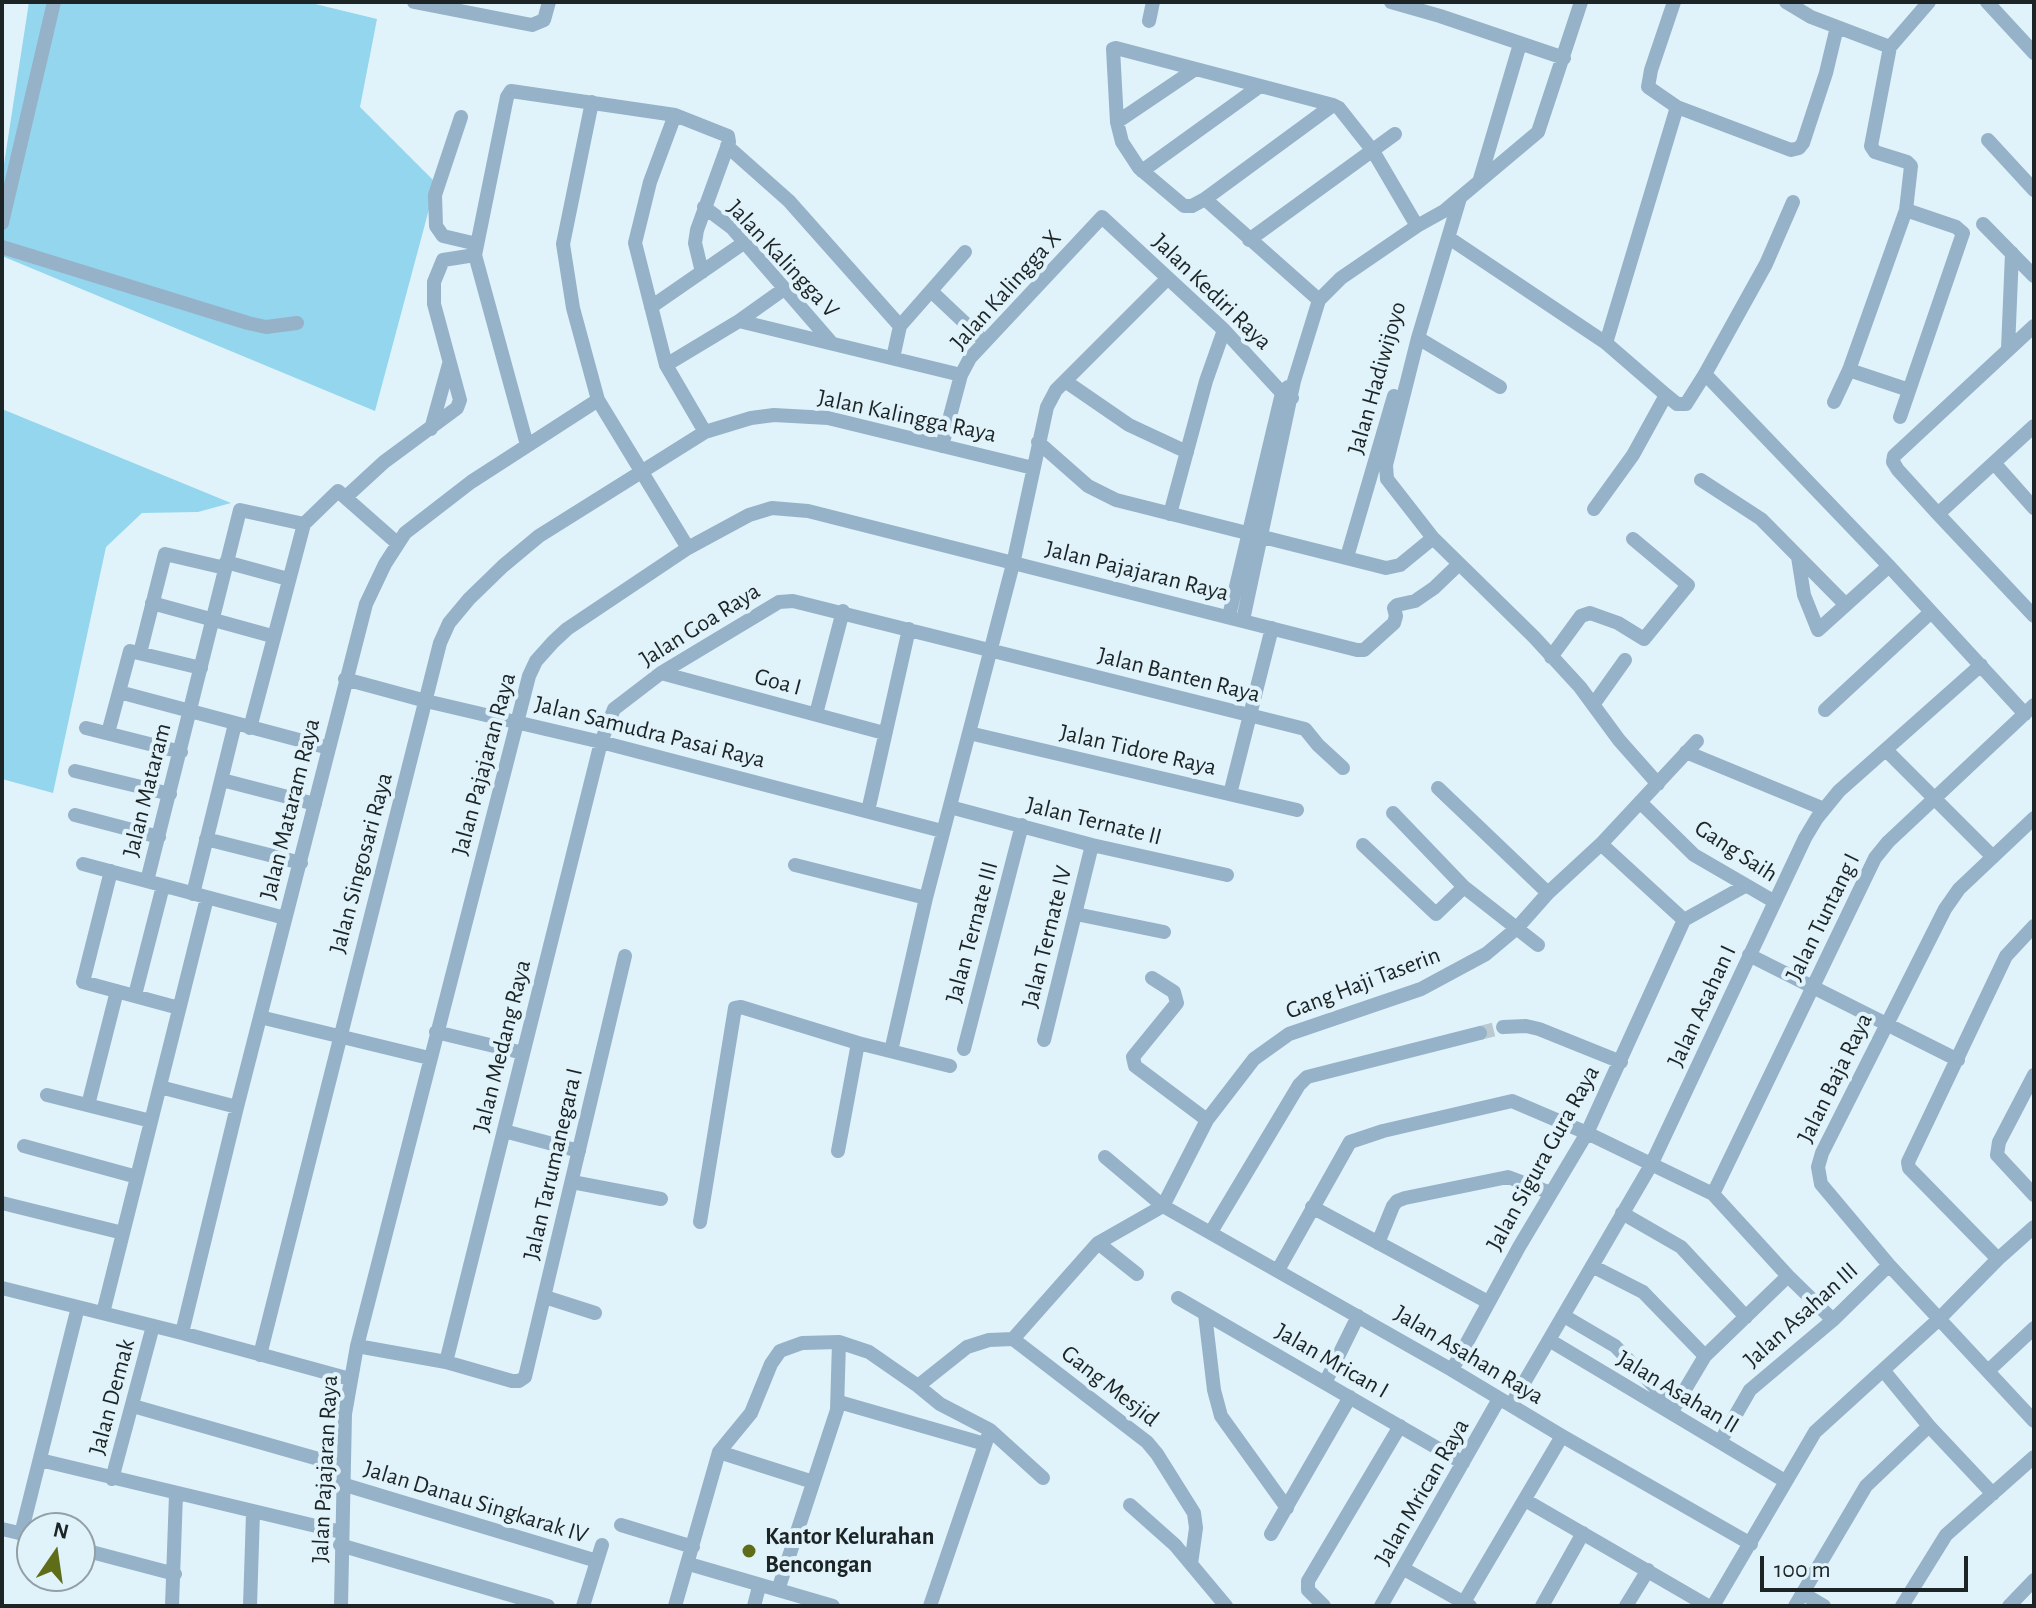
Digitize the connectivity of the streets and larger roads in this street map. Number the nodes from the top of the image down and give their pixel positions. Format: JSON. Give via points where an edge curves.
{"nodes":[{"id":1,"x":54,"y":2,"type":"edge"},
{"id":2,"x":414,"y":2,"type":"edge"},
{"id":3,"x":549,"y":2,"type":"edge"},
{"id":4,"x":1153,"y":2,"type":"edge"},
{"id":5,"x":1391,"y":2,"type":"edge"},
{"id":6,"x":1581,"y":2,"type":"edge"},
{"id":7,"x":1674,"y":2,"type":"edge"},
{"id":8,"x":1786,"y":2,"type":"edge"},
{"id":9,"x":1929,"y":2,"type":"edge"},
{"id":10,"x":1987,"y":2,"type":"edge"},
{"id":11,"x":1442,"y":9,"type":"edge"},
{"id":12,"x":1149,"y":21,"type":"dead end"},
{"id":13,"x":1837,"y":27,"type":"junction"},
{"id":14,"x":1520,"y":44,"type":"junction"},
{"id":15,"x":1890,"y":47,"type":"junction"},
{"id":16,"x":2034,"y":53,"type":"edge"},
{"id":17,"x":1564,"y":58,"type":"junction"},
{"id":18,"x":1194,"y":70,"type":"junction"},
{"id":19,"x":1260,"y":86,"type":"junction"},
{"id":20,"x":592,"y":102,"type":"junction"},
{"id":21,"x":1333,"y":105,"type":"junction"},
{"id":22,"x":1677,"y":107,"type":"junction"},
{"id":23,"x":675,"y":115,"type":"junction"},
{"id":24,"x":461,"y":117,"type":"dead end"},
{"id":25,"x":1117,"y":122,"type":"junction"},
{"id":26,"x":1395,"y":134,"type":"dead end"},
{"id":27,"x":1988,"y":140,"type":"dead end"},
{"id":28,"x":727,"y":146,"type":"junction"},
{"id":29,"x":1373,"y":151,"type":"junction"},
{"id":30,"x":1142,"y":171,"type":"junction"},
{"id":31,"x":1479,"y":183,"type":"junction"},
{"id":32,"x":2034,"y":190,"type":"edge"},
{"id":33,"x":1460,"y":198,"type":"junction"},
{"id":34,"x":1205,"y":199,"type":"junction"},
{"id":35,"x":1793,"y":202,"type":"dead end"},
{"id":36,"x":704,"y":207,"type":"junction"},
{"id":37,"x":1906,"y":210,"type":"junction"},
{"id":38,"x":1444,"y":211,"type":"junction"},
{"id":39,"x":1102,"y":217,"type":"joint"},
{"id":40,"x":2,"y":223,"type":"edge"},
{"id":41,"x":1983,"y":224,"type":"dead end"},
{"id":42,"x":1417,"y":226,"type":"junction"},
{"id":43,"x":1449,"y":238,"type":"junction"},
{"id":44,"x":1249,"y":240,"type":"junction"},
{"id":45,"x":745,"y":242,"type":"junction"},
{"id":46,"x":2,"y":247,"type":"edge"},
{"id":47,"x":476,"y":250,"type":"junction"},
{"id":48,"x":965,"y":252,"type":"dead end"},
{"id":49,"x":2012,"y":253,"type":"junction"},
{"id":50,"x":702,"y":272,"type":"junction"},
{"id":51,"x":2034,"y":276,"type":"edge"},
{"id":52,"x":1167,"y":279,"type":"junction"},
{"id":53,"x":784,"y":289,"type":"junction"},
{"id":54,"x":931,"y":291,"type":"junction"},
{"id":55,"x":1319,"y":300,"type":"junction"},
{"id":56,"x":651,"y":307,"type":"junction"},
{"id":57,"x":739,"y":321,"type":"junction"},
{"id":58,"x":297,"y":323,"type":"dead end"},
{"id":59,"x":900,"y":326,"type":"junction"},
{"id":60,"x":2034,"y":326,"type":"edge"},
{"id":61,"x":1224,"y":330,"type":"junction"},
{"id":62,"x":1418,"y":338,"type":"junction"},
{"id":63,"x":830,"y":341,"type":"junction"},
{"id":64,"x":984,"y":341,"type":"junction"},
{"id":65,"x":1606,"y":343,"type":"junction"},
{"id":66,"x":2008,"y":349,"type":"junction"},
{"id":67,"x":893,"y":358,"type":"junction"},
{"id":68,"x":666,"y":365,"type":"junction"},
{"id":69,"x":1849,"y":370,"type":"junction"},
{"id":70,"x":1705,"y":374,"type":"junction"},
{"id":71,"x":961,"y":375,"type":"junction"},
{"id":72,"x":1065,"y":381,"type":"junction"},
{"id":73,"x":1500,"y":387,"type":"dead end"},
{"id":74,"x":1909,"y":390,"type":"junction"},
{"id":75,"x":1666,"y":395,"type":"junction"},
{"id":76,"x":1287,"y":396,"type":"junction"},
{"id":77,"x":598,"y":400,"type":"junction"},
{"id":78,"x":1834,"y":402,"type":"dead end"},
{"id":79,"x":1900,"y":417,"type":"dead end"},
{"id":80,"x":2034,"y":426,"type":"edge"},
{"id":81,"x":705,"y":432,"type":"junction"},
{"id":82,"x":1038,"y":442,"type":"junction"},
{"id":83,"x":527,"y":445,"type":"junction"},
{"id":84,"x":942,"y":446,"type":"junction"},
{"id":85,"x":1187,"y":452,"type":"junction"},
{"id":86,"x":1994,"y":463,"type":"junction"},
{"id":87,"x":1033,"y":468,"type":"junction"},
{"id":88,"x":641,"y":472,"type":"junction"},
{"id":89,"x":1701,"y":480,"type":"dead end"},
{"id":90,"x":347,"y":496,"type":"junction"},
{"id":91,"x":2034,"y":508,"type":"edge"},
{"id":92,"x":1594,"y":509,"type":"dead end"},
{"id":93,"x":1170,"y":514,"type":"junction"},
{"id":94,"x":1938,"y":514,"type":"junction"},
{"id":95,"x":304,"y":524,"type":"junction"},
{"id":96,"x":1255,"y":535,"type":"junction"},
{"id":97,"x":1433,"y":538,"type":"junction"},
{"id":98,"x":1633,"y":539,"type":"dead end"},
{"id":99,"x":397,"y":543,"type":"junction"},
{"id":100,"x":688,"y":548,"type":"junction"},
{"id":101,"x":1347,"y":557,"type":"junction"},
{"id":102,"x":1798,"y":557,"type":"junction"},
{"id":103,"x":1013,"y":564,"type":"junction"},
{"id":104,"x":1459,"y":564,"type":"junction"},
{"id":105,"x":226,"y":565,"type":"junction"},
{"id":106,"x":1889,"y":566,"type":"junction"},
{"id":107,"x":288,"y":579,"type":"junction"},
{"id":108,"x":152,"y":603,"type":"junction"},
{"id":109,"x":1846,"y":605,"type":"junction"},
{"id":110,"x":843,"y":611,"type":"junction"},
{"id":111,"x":1931,"y":612,"type":"junction"},
{"id":112,"x":2034,"y":616,"type":"edge"},
{"id":113,"x":213,"y":618,"type":"junction"},
{"id":114,"x":1236,"y":618,"type":"junction"},
{"id":115,"x":1272,"y":628,"type":"junction"},
{"id":116,"x":909,"y":629,"type":"junction"},
{"id":117,"x":272,"y":636,"type":"junction"},
{"id":118,"x":990,"y":650,"type":"junction"},
{"id":119,"x":140,"y":653,"type":"junction"},
{"id":120,"x":1551,"y":657,"type":"junction"},
{"id":121,"x":1625,"y":660,"type":"dead end"},
{"id":122,"x":1981,"y":665,"type":"junction"},
{"id":123,"x":201,"y":668,"type":"junction"},
{"id":124,"x":661,"y":673,"type":"junction"},
{"id":125,"x":345,"y":679,"type":"junction"},
{"id":126,"x":119,"y":692,"type":"junction"},
{"id":127,"x":426,"y":701,"type":"junction"},
{"id":128,"x":1593,"y":705,"type":"junction"},
{"id":129,"x":2029,"y":709,"type":"edge"},
{"id":130,"x":189,"y":710,"type":"junction"},
{"id":131,"x":1825,"y":710,"type":"dead end"},
{"id":132,"x":816,"y":714,"type":"junction"},
{"id":133,"x":1250,"y":715,"type":"junction"},
{"id":134,"x":517,"y":721,"type":"junction"},
{"id":135,"x":243,"y":726,"type":"junction"},
{"id":136,"x":86,"y":728,"type":"dead end"},
{"id":137,"x":108,"y":733,"type":"junction"},
{"id":138,"x":884,"y":733,"type":"junction"},
{"id":139,"x":969,"y":733,"type":"junction"},
{"id":140,"x":601,"y":742,"type":"junction"},
{"id":141,"x":329,"y":748,"type":"junction"},
{"id":142,"x":1886,"y":750,"type":"junction"},
{"id":143,"x":181,"y":752,"type":"junction"},
{"id":144,"x":1343,"y":768,"type":"dead end"},
{"id":145,"x":75,"y":771,"type":"dead end"},
{"id":146,"x":222,"y":780,"type":"junction"},
{"id":147,"x":1658,"y":784,"type":"junction"},
{"id":148,"x":1438,"y":788,"type":"dead end"},
{"id":149,"x":170,"y":794,"type":"junction"},
{"id":150,"x":1230,"y":794,"type":"junction"},
{"id":151,"x":1934,"y":800,"type":"junction"},
{"id":152,"x":1640,"y":802,"type":"junction"},
{"id":153,"x":315,"y":804,"type":"junction"},
{"id":154,"x":950,"y":807,"type":"junction"},
{"id":155,"x":1824,"y":809,"type":"junction"},
{"id":156,"x":1297,"y":810,"type":"dead end"},
{"id":157,"x":868,"y":811,"type":"junction"},
{"id":158,"x":1393,"y":813,"type":"dead end"},
{"id":159,"x":75,"y":815,"type":"dead end"},
{"id":160,"x":2034,"y":818,"type":"edge"},
{"id":161,"x":1022,"y":825,"type":"junction"},
{"id":162,"x":942,"y":831,"type":"junction"},
{"id":163,"x":159,"y":837,"type":"junction"},
{"id":164,"x":206,"y":839,"type":"junction"},
{"id":165,"x":1601,"y":844,"type":"junction"},
{"id":166,"x":1092,"y":845,"type":"junction"},
{"id":167,"x":1363,"y":845,"type":"dead end"},
{"id":168,"x":1993,"y":857,"type":"junction"},
{"id":169,"x":301,"y":863,"type":"junction"},
{"id":170,"x":83,"y":864,"type":"dead end"},
{"id":171,"x":795,"y":865,"type":"dead end"},
{"id":172,"x":111,"y":871,"type":"junction"},
{"id":173,"x":1227,"y":875,"type":"dead end"},
{"id":174,"x":147,"y":881,"type":"junction"},
{"id":175,"x":163,"y":886,"type":"junction"},
{"id":176,"x":1745,"y":886,"type":"junction"},
{"id":177,"x":1464,"y":887,"type":"junction"},
{"id":178,"x":1548,"y":893,"type":"junction"},
{"id":179,"x":200,"y":896,"type":"junction"},
{"id":180,"x":926,"y":898,"type":"junction"},
{"id":181,"x":1775,"y":902,"type":"junction"},
{"id":182,"x":1076,"y":914,"type":"junction"},
{"id":183,"x":285,"y":918,"type":"junction"},
{"id":184,"x":1684,"y":920,"type":"junction"},
{"id":185,"x":2034,"y":926,"type":"edge"},
{"id":186,"x":1517,"y":928,"type":"junction"},
{"id":187,"x":1164,"y":932,"type":"dead end"},
{"id":188,"x":1538,"y":945,"type":"dead end"},
{"id":189,"x":1749,"y":955,"type":"junction"},
{"id":190,"x":625,"y":956,"type":"dead end"},
{"id":191,"x":1152,"y":978,"type":"dead end"},
{"id":192,"x":1813,"y":987,"type":"junction"},
{"id":193,"x":117,"y":991,"type":"junction"},
{"id":194,"x":135,"y":995,"type":"junction"},
{"id":195,"x":179,"y":1008,"type":"junction"},
{"id":196,"x":260,"y":1017,"type":"junction"},
{"id":197,"x":1886,"y":1024,"type":"junction"},
{"id":198,"x":1503,"y":1027,"type":"tunnel mouth"},
{"id":199,"x":436,"y":1032,"type":"junction"},
{"id":200,"x":1480,"y":1033,"type":"tunnel mouth"},
{"id":201,"x":339,"y":1035,"type":"junction"},
{"id":202,"x":1044,"y":1040,"type":"dead end"},
{"id":203,"x":858,"y":1043,"type":"junction"},
{"id":204,"x":964,"y":1049,"type":"dead end"},
{"id":205,"x":891,"y":1051,"type":"junction"},
{"id":206,"x":523,"y":1053,"type":"junction"},
{"id":207,"x":429,"y":1058,"type":"junction"},
{"id":208,"x":1958,"y":1060,"type":"junction"},
{"id":209,"x":1621,"y":1062,"type":"junction"},
{"id":210,"x":950,"y":1066,"type":"dead end"},
{"id":211,"x":2034,"y":1075,"type":"edge"},
{"id":212,"x":160,"y":1087,"type":"junction"},
{"id":213,"x":47,"y":1095,"type":"dead end"},
{"id":214,"x":88,"y":1105,"type":"junction"},
{"id":215,"x":237,"y":1107,"type":"junction"},
{"id":216,"x":1207,"y":1120,"type":"junction"},
{"id":217,"x":151,"y":1121,"type":"junction"},
{"id":218,"x":504,"y":1131,"type":"junction"},
{"id":219,"x":1587,"y":1133,"type":"junction"},
{"id":220,"x":24,"y":1146,"type":"dead end"},
{"id":221,"x":579,"y":1151,"type":"junction"},
{"id":222,"x":838,"y":1151,"type":"dead end"},
{"id":223,"x":1105,"y":1157,"type":"dead end"},
{"id":224,"x":1651,"y":1165,"type":"junction"},
{"id":225,"x":137,"y":1177,"type":"junction"},
{"id":226,"x":572,"y":1182,"type":"junction"},
{"id":227,"x":1551,"y":1193,"type":"junction"},
{"id":228,"x":1713,"y":1194,"type":"junction"},
{"id":229,"x":2034,"y":1195,"type":"edge"},
{"id":230,"x":661,"y":1199,"type":"dead end"},
{"id":231,"x":2,"y":1203,"type":"edge"},
{"id":232,"x":1163,"y":1206,"type":"junction"},
{"id":233,"x":1312,"y":1207,"type":"junction"},
{"id":234,"x":1622,"y":1213,"type":"junction"},
{"id":235,"x":700,"y":1222,"type":"dead end"},
{"id":236,"x":2034,"y":1227,"type":"edge"},
{"id":237,"x":1211,"y":1232,"type":"junction"},
{"id":238,"x":123,"y":1233,"type":"junction"},
{"id":239,"x":1098,"y":1243,"type":"junction"},
{"id":240,"x":1378,"y":1243,"type":"junction"},
{"id":241,"x":1998,"y":1259,"type":"junction"},
{"id":242,"x":1889,"y":1265,"type":"junction"},
{"id":243,"x":1592,"y":1266,"type":"junction"},
{"id":244,"x":1278,"y":1270,"type":"junction"},
{"id":245,"x":1137,"y":1274,"type":"dead end"},
{"id":246,"x":1788,"y":1276,"type":"junction"},
{"id":247,"x":2,"y":1288,"type":"edge"},
{"id":248,"x":545,"y":1297,"type":"junction"},
{"id":249,"x":1178,"y":1298,"type":"dead end"},
{"id":250,"x":1488,"y":1302,"type":"junction"},
{"id":251,"x":78,"y":1307,"type":"junction"},
{"id":252,"x":103,"y":1313,"type":"junction"},
{"id":253,"x":595,"y":1313,"type":"dead end"},
{"id":254,"x":1205,"y":1314,"type":"junction"},
{"id":255,"x":1358,"y":1316,"type":"junction"},
{"id":256,"x":1564,"y":1316,"type":"junction"},
{"id":257,"x":1746,"y":1317,"type":"junction"},
{"id":258,"x":1833,"y":1320,"type":"junction"},
{"id":259,"x":1938,"y":1320,"type":"junction"},
{"id":260,"x":153,"y":1326,"type":"junction"},
{"id":261,"x":2034,"y":1328,"type":"edge"},
{"id":262,"x":182,"y":1333,"type":"junction"},
{"id":263,"x":1013,"y":1339,"type":"junction"},
{"id":264,"x":1549,"y":1340,"type":"junction"},
{"id":265,"x":839,"y":1342,"type":"junction"},
{"id":266,"x":357,"y":1346,"type":"junction"},
{"id":267,"x":260,"y":1355,"type":"junction"},
{"id":268,"x":1705,"y":1356,"type":"junction"},
{"id":269,"x":1628,"y":1360,"type":"junction"},
{"id":270,"x":446,"y":1362,"type":"junction"},
{"id":271,"x":1452,"y":1370,"type":"junction"},
{"id":272,"x":1883,"y":1370,"type":"junction"},
{"id":273,"x":1988,"y":1371,"type":"junction"},
{"id":274,"x":350,"y":1379,"type":"junction"},
{"id":275,"x":1614,"y":1379,"type":"junction"},
{"id":276,"x":1325,"y":1383,"type":"junction"},
{"id":277,"x":918,"y":1386,"type":"junction"},
{"id":278,"x":1350,"y":1397,"type":"junction"},
{"id":279,"x":839,"y":1402,"type":"junction"},
{"id":280,"x":1505,"y":1402,"type":"junction"},
{"id":281,"x":133,"y":1406,"type":"junction"},
{"id":282,"x":1672,"y":1410,"type":"junction"},
{"id":283,"x":2034,"y":1421,"type":"edge"},
{"id":284,"x":1400,"y":1426,"type":"junction"},
{"id":285,"x":1929,"y":1426,"type":"junction"},
{"id":286,"x":1562,"y":1436,"type":"junction"},
{"id":287,"x":987,"y":1437,"type":"junction"},
{"id":288,"x":1720,"y":1442,"type":"junction"},
{"id":289,"x":719,"y":1452,"type":"junction"},
{"id":290,"x":2034,"y":1457,"type":"edge"},
{"id":291,"x":40,"y":1460,"type":"junction"},
{"id":292,"x":1463,"y":1463,"type":"junction"},
{"id":293,"x":343,"y":1466,"type":"junction"},
{"id":294,"x":1043,"y":1478,"type":"dead end"},
{"id":295,"x":112,"y":1479,"type":"junction"},
{"id":296,"x":1785,"y":1481,"type":"junction"},
{"id":297,"x":813,"y":1482,"type":"junction"},
{"id":298,"x":342,"y":1484,"type":"junction"},
{"id":299,"x":176,"y":1494,"type":"junction"},
{"id":300,"x":1993,"y":1494,"type":"junction"},
{"id":301,"x":1525,"y":1500,"type":"junction"},
{"id":302,"x":1130,"y":1505,"type":"dead end"},
{"id":303,"x":1287,"y":1508,"type":"junction"},
{"id":304,"x":31,"y":1512,"type":"edge"},
{"id":305,"x":253,"y":1513,"type":"junction"},
{"id":306,"x":621,"y":1525,"type":"dead end"},
{"id":307,"x":1583,"y":1533,"type":"junction"},
{"id":308,"x":1271,"y":1534,"type":"dead end"},
{"id":309,"x":340,"y":1538,"type":"junction"},
{"id":310,"x":1751,"y":1544,"type":"junction"},
{"id":311,"x":602,"y":1545,"type":"dead end"},
{"id":312,"x":693,"y":1547,"type":"junction"},
{"id":313,"x":96,"y":1553,"type":"edge"},
{"id":314,"x":597,"y":1561,"type":"junction"},
{"id":315,"x":689,"y":1564,"type":"junction"},
{"id":316,"x":1191,"y":1564,"type":"junction"},
{"id":317,"x":1404,"y":1569,"type":"junction"},
{"id":318,"x":1648,"y":1570,"type":"junction"},
{"id":319,"x":175,"y":1574,"type":"junction"},
{"id":320,"x":2034,"y":1580,"type":"edge"},
{"id":321,"x":759,"y":1587,"type":"dead end"},
{"id":322,"x":778,"y":1590,"type":"junction"},
{"id":323,"x":1798,"y":1600,"type":"edge"},
{"id":324,"x":1468,"y":1604,"type":"edge"},
{"id":325,"x":824,"y":1605,"type":"edge"},
{"id":326,"x":1318,"y":1605,"type":"edge"},
{"id":327,"x":172,"y":1606,"type":"edge"},
{"id":328,"x":250,"y":1606,"type":"edge"},
{"id":329,"x":341,"y":1606,"type":"edge"},
{"id":330,"x":548,"y":1606,"type":"edge"},
{"id":331,"x":583,"y":1606,"type":"edge"},
{"id":332,"x":675,"y":1606,"type":"edge"},
{"id":333,"x":754,"y":1606,"type":"edge"},
{"id":334,"x":930,"y":1606,"type":"edge"},
{"id":335,"x":1226,"y":1606,"type":"edge"},
{"id":336,"x":1381,"y":1606,"type":"edge"},
{"id":337,"x":1542,"y":1606,"type":"edge"},
{"id":338,"x":1626,"y":1606,"type":"edge"},
{"id":339,"x":1710,"y":1606,"type":"edge"},
{"id":340,"x":1824,"y":1606,"type":"edge"},
{"id":341,"x":1902,"y":1606,"type":"edge"},
{"id":342,"x":2009,"y":1606,"type":"edge"}],
"edges":[{"from":1,"to":40,"type":"street"},
{"from":2,"to":3,"type":"street","via":[[532,25],[544,20]]},
{"from":4,"to":12,"type":"street"},
{"from":5,"to":11,"type":"street"},
{"from":6,"to":17,"type":"street"},
{"from":7,"to":22,"type":"street","via":[[1648,84]]},
{"from":8,"to":13,"type":"street"},
{"from":9,"to":15,"type":"street"},
{"from":10,"to":16,"type":"street"},
{"from":11,"to":14,"type":"street"},
{"from":13,"to":15,"type":"street"},
{"from":13,"to":22,"type":"street","via":[[1799,148],[1791,150]]},
{"from":14,"to":17,"type":"street"},
{"from":14,"to":31,"type":"street"},
{"from":15,"to":37,"type":"street","via":[[1871,146],[1911,166]]},
{"from":17,"to":31,"type":"street","via":[[1538,132]]},
{"from":18,"to":19,"type":"street"},
{"from":18,"to":25,"type":"street"},
{"from":18,"to":25,"type":"street","via":[[1113,49]]},
{"from":19,"to":21,"type":"street"},
{"from":19,"to":30,"type":"street"},
{"from":20,"to":23,"type":"street"},
{"from":20,"to":47,"type":"street","via":[[511,91]]},
{"from":20,"to":77,"type":"street","via":[[563,250]]},
{"from":21,"to":29,"type":"street"},
{"from":21,"to":34,"type":"street"},
{"from":22,"to":65,"type":"street"},
{"from":23,"to":28,"type":"street","via":[[726,134]]},
{"from":23,"to":56,"type":"street","via":[[635,240]]},
{"from":24,"to":47,"type":"street","via":[[435,195],[436,226],[443,236]]},
{"from":25,"to":30,"type":"street","via":[[1122,142]]},
{"from":26,"to":29,"type":"street"},
{"from":27,"to":32,"type":"street"},
{"from":28,"to":36,"type":"street"},
{"from":28,"to":59,"type":"street","via":[[789,201]]},
{"from":29,"to":42,"type":"street"},
{"from":29,"to":44,"type":"street"},
{"from":30,"to":34,"type":"street","via":[[1177,202],[1188,206]]},
{"from":31,"to":33,"type":"street"},
{"from":33,"to":38,"type":"street"},
{"from":33,"to":43,"type":"street"},
{"from":34,"to":44,"type":"street"},
{"from":35,"to":70,"type":"street","via":[[1766,264]]},
{"from":36,"to":45,"type":"street","name":"Jalan Kalingga V"},
{"from":36,"to":50,"type":"street","via":[[695,240]]},
{"from":37,"to":69,"type":"street"},
{"from":37,"to":74,"type":"street","via":[[1963,233]]},
{"from":38,"to":42,"type":"street"},
{"from":38,"to":101,"type":"street","name":"Jalan Hadiwijoyo","via":[[1440,241]]},
{"from":39,"to":52,"type":"street","name":"Jalan Kediri Raya"},
{"from":39,"to":64,"type":"street","name":"Jalan Kalingga X"},
{"from":41,"to":49,"type":"street"},
{"from":42,"to":55,"type":"street","via":[[1341,278]]},
{"from":43,"to":62,"type":"street"},
{"from":43,"to":65,"type":"street"},
{"from":44,"to":55,"type":"street"},
{"from":45,"to":50,"type":"street"},
{"from":45,"to":53,"type":"street","name":"Jalan Kalingga V"},
{"from":46,"to":58,"type":"street","via":[[248,323]]},
{"from":47,"to":83,"type":"street"},
{"from":47,"to":90,"type":"street","via":[[443,260],[436,272],[434,304],[449,363],[431,429]]},
{"from":48,"to":54,"type":"street"},
{"from":49,"to":51,"type":"street"},
{"from":49,"to":66,"type":"street"},
{"from":50,"to":56,"type":"street"},
{"from":52,"to":61,"type":"street","name":"Jalan Kediri Raya"},
{"from":52,"to":72,"type":"street"},
{"from":53,"to":57,"type":"street"},
{"from":53,"to":63,"type":"street","name":"Jalan Kalingga V"},
{"from":54,"to":59,"type":"street"},
{"from":54,"to":64,"type":"street"},
{"from":55,"to":76,"type":"street"},
{"from":56,"to":68,"type":"street"},
{"from":57,"to":63,"type":"street"},
{"from":57,"to":68,"type":"street"},
{"from":59,"to":67,"type":"street"},
{"from":60,"to":66,"type":"street"},
{"from":61,"to":76,"type":"street","name":"Jalan Kediri Raya"},
{"from":61,"to":85,"type":"street"},
{"from":62,"to":73,"type":"street"},
{"from":62,"to":97,"type":"street","via":[[1386,475]]},
{"from":63,"to":67,"type":"street"},
{"from":64,"to":71,"type":"street","name":"Jalan Kalingga X"},
{"from":65,"to":75,"type":"street"},
{"from":66,"to":94,"type":"street","via":[[1893,459]]},
{"from":67,"to":71,"type":"street"},
{"from":68,"to":81,"type":"street"},
{"from":69,"to":74,"type":"street"},
{"from":69,"to":78,"type":"street"},
{"from":70,"to":75,"type":"street","via":[[1686,404]]},
{"from":70,"to":106,"type":"street"},
{"from":71,"to":84,"type":"street","name":"Jalan Kalingga X"},
{"from":72,"to":82,"type":"street","via":[[1047,407]]},
{"from":72,"to":85,"type":"street","via":[[1129,425]]},
{"from":74,"to":79,"type":"street"},
{"from":75,"to":92,"type":"street","via":[[1633,455]]},
{"from":76,"to":96,"type":"street"},
{"from":77,"to":83,"type":"street","name":"Jalan Mataram Raya"},
{"from":77,"to":88,"type":"street"},
{"from":80,"to":86,"type":"street"},
{"from":81,"to":84,"type":"street","name":"Jalan Kalingga Raya","via":[[751,418],[803,415]]},
{"from":81,"to":88,"type":"street","name":"Jalan Kalingga Raya"},
{"from":82,"to":87,"type":"street"},
{"from":82,"to":93,"type":"street","via":[[1096,492]]},
{"from":83,"to":99,"type":"street","name":"Jalan Mataram Raya","via":[[420,519]]},
{"from":84,"to":87,"type":"street","name":"Jalan Kalingga Raya"},
{"from":85,"to":93,"type":"street"},
{"from":86,"to":91,"type":"street"},
{"from":86,"to":94,"type":"street"},
{"from":87,"to":103,"type":"street"},
{"from":88,"to":100,"type":"street"},
{"from":88,"to":127,"type":"street","name":"Jalan Singosari Raya","via":[[539,536],[469,599],[442,637]]},
{"from":89,"to":102,"type":"street","via":[[1761,519]]},
{"from":90,"to":95,"type":"street","via":[[338,491]]},
{"from":90,"to":99,"type":"street"},
{"from":93,"to":96,"type":"street"},
{"from":94,"to":112,"type":"street"},
{"from":95,"to":105,"type":"street","name":"Jalan Mataram","via":[[240,510]]},
{"from":95,"to":107,"type":"street"},
{"from":96,"to":101,"type":"street"},
{"from":96,"to":114,"type":"street"},
{"from":97,"to":101,"type":"street","via":[[1396,567]]},
{"from":97,"to":104,"type":"street"},
{"from":98,"to":120,"type":"street","via":[[1688,585],[1644,639],[1590,613],[1581,616]]},
{"from":99,"to":125,"type":"street","name":"Jalan Mataram Raya","via":[[366,604]]},
{"from":100,"to":103,"type":"street","name":"Jalan Pajajaran Raya","via":[[761,510],[788,508]]},
{"from":100,"to":134,"type":"street","name":"Jalan Pajajaran Raya","via":[[553,642],[529,676]]},
{"from":102,"to":109,"type":"street"},
{"from":102,"to":109,"type":"street","via":[[1804,595],[1818,630]]},
{"from":103,"to":114,"type":"street","name":"Jalan Pajajaran Raya"},
{"from":103,"to":118,"type":"street"},
{"from":104,"to":115,"type":"street","name":"Jalan Pajajaran Raya","via":[[1415,601],[1397,605],[1394,623],[1364,650]]},
{"from":104,"to":120,"type":"street"},
{"from":105,"to":107,"type":"street"},
{"from":105,"to":108,"type":"street","via":[[165,553]]},
{"from":105,"to":113,"type":"street","name":"Jalan Mataram"},
{"from":106,"to":109,"type":"street"},
{"from":106,"to":111,"type":"street"},
{"from":107,"to":117,"type":"street"},
{"from":108,"to":113,"type":"street"},
{"from":108,"to":119,"type":"street"},
{"from":110,"to":116,"type":"street","name":"Jalan Goa Raya"},
{"from":110,"to":124,"type":"street","name":"Jalan Goa Raya","via":[[779,602]]},
{"from":110,"to":132,"type":"street"},
{"from":111,"to":122,"type":"street"},
{"from":111,"to":131,"type":"street"},
{"from":113,"to":117,"type":"street"},
{"from":113,"to":123,"type":"street","name":"Jalan Mataram"},
{"from":114,"to":115,"type":"street","name":"Jalan Pajajaran Raya"},
{"from":115,"to":133,"type":"street"},
{"from":116,"to":118,"type":"street","name":"Jalan Goa Raya"},
{"from":116,"to":138,"type":"street"},
{"from":117,"to":135,"type":"street"},
{"from":118,"to":133,"type":"street","name":"Jalan Banten Raya"},
{"from":118,"to":139,"type":"street"},
{"from":119,"to":123,"type":"street"},
{"from":119,"to":126,"type":"street","via":[[130,651]]},
{"from":120,"to":128,"type":"street"},
{"from":121,"to":128,"type":"street"},
{"from":122,"to":129,"type":"street"},
{"from":122,"to":142,"type":"street","name":"Jalan Asahan I"},
{"from":123,"to":130,"type":"street","name":"Jalan Mataram"},
{"from":124,"to":132,"type":"street","name":"Goa I"},
{"from":124,"to":140,"type":"street","name":"Jalan Goa Raya","via":[[614,709]]},
{"from":125,"to":127,"type":"street","name":"Jalan Samudra Pasai Raya"},
{"from":125,"to":141,"type":"street","name":"Jalan Mataram Raya"},
{"from":126,"to":130,"type":"street"},
{"from":126,"to":137,"type":"street"},
{"from":127,"to":134,"type":"street","name":"Jalan Samudra Pasai Raya"},
{"from":127,"to":201,"type":"street","name":"Jalan Singosari Raya"},
{"from":128,"to":147,"type":"street"},
{"from":129,"to":151,"type":"street","name":"Jalan Tuntang I"},
{"from":130,"to":135,"type":"street"},
{"from":130,"to":143,"type":"street","name":"Jalan Mataram"},
{"from":132,"to":138,"type":"street","name":"Goa I"},
{"from":133,"to":144,"type":"street","name":"Jalan Banten Raya","via":[[1308,730]]},
{"from":133,"to":150,"type":"street"},
{"from":134,"to":140,"type":"street","name":"Jalan Samudra Pasai Raya"},
{"from":134,"to":199,"type":"street","name":"Jalan Pajajaran Raya"},
{"from":135,"to":141,"type":"street"},
{"from":135,"to":146,"type":"street"},
{"from":136,"to":137,"type":"street"},
{"from":137,"to":143,"type":"street"},
{"from":138,"to":157,"type":"street"},
{"from":139,"to":150,"type":"street","name":"Jalan Tidore Raya"},
{"from":139,"to":154,"type":"street"},
{"from":140,"to":157,"type":"street","name":"Jalan Samudra Pasai Raya"},
{"from":140,"to":206,"type":"street","name":"Jalan Medang Raya"},
{"from":141,"to":153,"type":"street","name":"Jalan Mataram Raya"},
{"from":142,"to":151,"type":"street"},
{"from":142,"to":155,"type":"street","name":"Jalan Asahan I"},
{"from":143,"to":149,"type":"street","name":"Jalan Mataram"},
{"from":145,"to":149,"type":"street"},
{"from":146,"to":153,"type":"street"},
{"from":146,"to":164,"type":"street"},
{"from":147,"to":152,"type":"street","name":"Gang Haji Taserin"},
{"from":147,"to":155,"type":"street","name":"Gang Haji Taserin","via":[[1692,747]]},
{"from":148,"to":178,"type":"street"},
{"from":149,"to":163,"type":"street","name":"Jalan Mataram"},
{"from":150,"to":156,"type":"street","name":"Jalan Tidore Raya"},
{"from":151,"to":168,"type":"street"},
{"from":151,"to":192,"type":"street","name":"Jalan Tuntang I","via":[[1875,858]]},
{"from":152,"to":165,"type":"street","name":"Gang Haji Taserin"},
{"from":152,"to":176,"type":"street","name":"Gang Saih","via":[[1681,845]]},
{"from":153,"to":169,"type":"street","name":"Jalan Mataram Raya"},
{"from":154,"to":161,"type":"street","name":"Jalan Ternate II"},
{"from":154,"to":162,"type":"street"},
{"from":155,"to":181,"type":"street","name":"Jalan Asahan I"},
{"from":157,"to":162,"type":"street","name":"Jalan Samudra Pasai Raya"},
{"from":158,"to":177,"type":"street"},
{"from":159,"to":163,"type":"street"},
{"from":160,"to":168,"type":"street","name":"Jalan Baja Raya"},
{"from":161,"to":166,"type":"street","name":"Jalan Ternate II"},
{"from":161,"to":204,"type":"street","name":"Jalan Ternate III"},
{"from":162,"to":180,"type":"street"},
{"from":163,"to":174,"type":"street","name":"Jalan Mataram"},
{"from":164,"to":169,"type":"street"},
{"from":164,"to":179,"type":"street"},
{"from":165,"to":178,"type":"street","name":"Gang Haji Taserin"},
{"from":165,"to":184,"type":"street"},
{"from":166,"to":173,"type":"street","name":"Jalan Ternate II"},
{"from":166,"to":182,"type":"street","name":"Jalan Ternate IV"},
{"from":167,"to":177,"type":"street","via":[[1436,914]]},
{"from":168,"to":197,"type":"street","name":"Jalan Baja Raya","via":[[1945,909]]},
{"from":169,"to":183,"type":"street","name":"Jalan Mataram Raya"},
{"from":170,"to":172,"type":"street"},
{"from":171,"to":180,"type":"street"},
{"from":172,"to":174,"type":"street"},
{"from":172,"to":193,"type":"street","via":[[83,982]]},
{"from":174,"to":175,"type":"street"},
{"from":175,"to":179,"type":"street"},
{"from":175,"to":194,"type":"street"},
{"from":176,"to":181,"type":"street","name":"Gang Saih"},
{"from":176,"to":184,"type":"street"},
{"from":177,"to":186,"type":"street"},
{"from":178,"to":186,"type":"street","name":"Gang Haji Taserin"},
{"from":179,"to":183,"type":"street"},
{"from":179,"to":195,"type":"street"},
{"from":180,"to":205,"type":"street"},
{"from":181,"to":189,"type":"street","name":"Jalan Asahan I"},
{"from":182,"to":187,"type":"street"},
{"from":182,"to":202,"type":"street","name":"Jalan Ternate IV"},
{"from":183,"to":196,"type":"street","name":"Jalan Mataram Raya"},
{"from":184,"to":209,"type":"street","name":"Jalan Sigura Gura Raya"},
{"from":185,"to":208,"type":"street","via":[[2006,956]]},
{"from":186,"to":188,"type":"street"},
{"from":186,"to":216,"type":"street","name":"Gang Haji Taserin","via":[[1486,954],[1432,984],[1278,1040],[1254,1059]]},
{"from":189,"to":192,"type":"street"},
{"from":189,"to":224,"type":"street","name":"Jalan Asahan I"},
{"from":190,"to":221,"type":"street","name":"Jalan Tarumanegara I"},
{"from":191,"to":216,"type":"street","via":[[1174,992],[1177,1003],[1133,1057],[1135,1066]]},
{"from":192,"to":197,"type":"street"},
{"from":192,"to":228,"type":"street","name":"Jalan Tuntang I"},
{"from":193,"to":194,"type":"street"},
{"from":193,"to":214,"type":"street"},
{"from":194,"to":195,"type":"street"},
{"from":195,"to":212,"type":"street"},
{"from":196,"to":201,"type":"street"},
{"from":196,"to":215,"type":"street","name":"Jalan Mataram Raya"},
{"from":197,"to":208,"type":"street"},
{"from":197,"to":242,"type":"street","name":"Jalan Baja Raya","via":[[1822,1153],[1818,1173],[1821,1184]]},
{"from":198,"to":209,"type":"street","via":[[1539,1029]]},
{"from":199,"to":206,"type":"street"},
{"from":199,"to":207,"type":"street","name":"Jalan Pajajaran Raya"},
{"from":200,"to":237,"type":"street","via":[[1307,1077]]},
{"from":201,"to":207,"type":"street"},
{"from":201,"to":267,"type":"street","name":"Jalan Singosari Raya"},
{"from":203,"to":205,"type":"street"},
{"from":203,"to":222,"type":"street"},
{"from":203,"to":235,"type":"street","via":[[735,1008]]},
{"from":205,"to":210,"type":"street"},
{"from":206,"to":218,"type":"street","name":"Jalan Medang Raya"},
{"from":207,"to":266,"type":"street","name":"Jalan Pajajaran Raya"},
{"from":208,"to":241,"type":"street","via":[[1908,1165]]},
{"from":209,"to":219,"type":"street","name":"Jalan Sigura Gura Raya"},
{"from":211,"to":229,"type":"street","via":[[1997,1155]]},
{"from":212,"to":215,"type":"street"},
{"from":212,"to":217,"type":"street"},
{"from":213,"to":214,"type":"street"},
{"from":214,"to":217,"type":"street"},
{"from":215,"to":262,"type":"street","name":"Jalan Mataram Raya"},
{"from":216,"to":232,"type":"street","name":"Gang Haji Taserin"},
{"from":217,"to":225,"type":"street"},
{"from":218,"to":221,"type":"street"},
{"from":218,"to":270,"type":"street","name":"Jalan Medang Raya"},
{"from":219,"to":224,"type":"street"},
{"from":219,"to":227,"type":"street","name":"Jalan Sigura Gura Raya"},
{"from":219,"to":233,"type":"street","via":[[1512,1101],[1383,1131],[1350,1142]]},
{"from":220,"to":225,"type":"street"},
{"from":221,"to":226,"type":"street","name":"Jalan Tarumanegara I"},
{"from":223,"to":232,"type":"street","name":"Jalan Asahan Raya"},
{"from":224,"to":228,"type":"street"},
{"from":224,"to":234,"type":"street","name":"Jalan Asahan I"},
{"from":225,"to":238,"type":"street"},
{"from":226,"to":230,"type":"street"},
{"from":226,"to":248,"type":"street","name":"Jalan Tarumanegara I"},
{"from":227,"to":240,"type":"street","via":[[1508,1177],[1405,1198],[1393,1206]]},
{"from":227,"to":250,"type":"street","name":"Jalan Sigura Gura Raya"},
{"from":228,"to":246,"type":"street"},
{"from":231,"to":238,"type":"street"},
{"from":232,"to":237,"type":"street","name":"Jalan Asahan Raya"},
{"from":232,"to":239,"type":"street"},
{"from":233,"to":240,"type":"street"},
{"from":233,"to":244,"type":"street"},
{"from":234,"to":243,"type":"street","name":"Jalan Asahan I"},
{"from":234,"to":257,"type":"street","via":[[1681,1247]]},
{"from":236,"to":241,"type":"street"},
{"from":237,"to":244,"type":"street","name":"Jalan Asahan Raya"},
{"from":238,"to":252,"type":"street"},
{"from":239,"to":245,"type":"street"},
{"from":239,"to":263,"type":"street"},
{"from":240,"to":250,"type":"street"},
{"from":241,"to":259,"type":"street"},
{"from":242,"to":258,"type":"street","name":"Jalan Asahan III"},
{"from":242,"to":259,"type":"street","name":"Jalan Baja Raya"},
{"from":243,"to":256,"type":"street","name":"Jalan Asahan I"},
{"from":243,"to":268,"type":"street","via":[[1643,1292]]},
{"from":244,"to":255,"type":"street","name":"Jalan Asahan Raya"},
{"from":246,"to":257,"type":"street"},
{"from":246,"to":258,"type":"street"},
{"from":247,"to":251,"type":"street"},
{"from":248,"to":253,"type":"street"},
{"from":248,"to":270,"type":"street","name":"Jalan Tarumanegara I","via":[[521,1381]]},
{"from":249,"to":254,"type":"street","name":"Jalan Mrican I"},
{"from":250,"to":271,"type":"street","name":"Jalan Sigura Gura Raya"},
{"from":251,"to":252,"type":"street"},
{"from":251,"to":291,"type":"street"},
{"from":252,"to":260,"type":"street"},
{"from":254,"to":276,"type":"street","name":"Jalan Mrican I"},
{"from":254,"to":303,"type":"street","via":[[1221,1416]]},
{"from":255,"to":271,"type":"street","name":"Jalan Asahan Raya"},
{"from":255,"to":276,"type":"street"},
{"from":256,"to":264,"type":"street","name":"Jalan Asahan I"},
{"from":256,"to":269,"type":"street","via":[[1603,1337]]},
{"from":257,"to":268,"type":"street"},
{"from":258,"to":288,"type":"street","name":"Jalan Asahan III","via":[[1750,1390]]},
{"from":259,"to":272,"type":"street"},
{"from":259,"to":273,"type":"street","name":"Jalan Baja Raya"},
{"from":260,"to":262,"type":"street"},
{"from":260,"to":281,"type":"street","name":"Jalan Demak"},
{"from":261,"to":273,"type":"street"},
{"from":262,"to":267,"type":"street"},
{"from":263,"to":277,"type":"street","via":[[967,1347]]},
{"from":263,"to":316,"type":"street","name":"Gang Mesjid","via":[[1157,1454],[1194,1513]]},
{"from":264,"to":275,"type":"street","name":"Jalan Asahan II"},
{"from":264,"to":280,"type":"street","name":"Jalan Asahan I"},
{"from":265,"to":277,"type":"street","via":[[869,1352]]},
{"from":265,"to":279,"type":"street"},
{"from":265,"to":289,"type":"street","via":[[802,1343],[780,1351],[751,1413]]},
{"from":266,"to":270,"type":"street"},
{"from":266,"to":274,"type":"street","name":"Jalan Pajajaran Raya"},
{"from":267,"to":274,"type":"street"},
{"from":268,"to":282,"type":"street"},
{"from":269,"to":275,"type":"street"},
{"from":269,"to":282,"type":"street"},
{"from":271,"to":280,"type":"street","name":"Jalan Asahan Raya"},
{"from":272,"to":285,"type":"street"},
{"from":272,"to":296,"type":"street","via":[[1815,1432]]},
{"from":273,"to":283,"type":"street","name":"Jalan Baja Raya"},
{"from":274,"to":293,"type":"street","name":"Jalan Pajajaran Raya"},
{"from":275,"to":282,"type":"street","name":"Jalan Asahan II"},
{"from":276,"to":278,"type":"street","name":"Jalan Mrican I"},
{"from":277,"to":287,"type":"street"},
{"from":278,"to":284,"type":"street","name":"Jalan Mrican I"},
{"from":278,"to":303,"type":"street"},
{"from":279,"to":287,"type":"street"},
{"from":279,"to":297,"type":"street"},
{"from":280,"to":286,"type":"street","name":"Jalan Asahan Raya"},
{"from":280,"to":292,"type":"street","name":"Jalan Mrican Raya"},
{"from":281,"to":293,"type":"street"},
{"from":281,"to":295,"type":"street","name":"Jalan Demak"},
{"from":282,"to":288,"type":"street","name":"Jalan Asahan II"},
{"from":284,"to":292,"type":"street","name":"Jalan Mrican I"},
{"from":284,"to":326,"type":"street","via":[[1308,1581]]},
{"from":285,"to":300,"type":"street"},
{"from":285,"to":323,"type":"street","via":[[1866,1486]]},
{"from":286,"to":301,"type":"street"},
{"from":286,"to":310,"type":"street","name":"Jalan Asahan Raya"},
{"from":287,"to":294,"type":"street"},
{"from":287,"to":334,"type":"street"},
{"from":288,"to":296,"type":"street","name":"Jalan Asahan II"},
{"from":289,"to":297,"type":"street"},
{"from":289,"to":312,"type":"street"},
{"from":290,"to":300,"type":"street"},
{"from":291,"to":295,"type":"street"},
{"from":291,"to":304,"type":"street"},
{"from":292,"to":317,"type":"street","name":"Jalan Mrican Raya"},
{"from":293,"to":298,"type":"street","name":"Jalan Pajajaran Raya"},
{"from":295,"to":299,"type":"street"},
{"from":296,"to":310,"type":"street"},
{"from":297,"to":322,"type":"street"},
{"from":298,"to":309,"type":"street","name":"Jalan Pajajaran Raya"},
{"from":298,"to":314,"type":"street","name":"Jalan Danau Singkarak IV"},
{"from":299,"to":305,"type":"street"},
{"from":299,"to":319,"type":"street"},
{"from":300,"to":341,"type":"street","via":[[1946,1535]]},
{"from":301,"to":307,"type":"street"},
{"from":301,"to":324,"type":"street"},
{"from":302,"to":316,"type":"street"},
{"from":303,"to":308,"type":"street"},
{"from":305,"to":309,"type":"street"},
{"from":305,"to":328,"type":"street"},
{"from":306,"to":312,"type":"street"},
{"from":307,"to":318,"type":"street"},
{"from":307,"to":337,"type":"street"},
{"from":309,"to":329,"type":"street","name":"Jalan Pajajaran Raya"},
{"from":309,"to":330,"type":"street"},
{"from":310,"to":339,"type":"street"},
{"from":311,"to":314,"type":"street"},
{"from":312,"to":315,"type":"street"},
{"from":313,"to":319,"type":"street"},
{"from":314,"to":331,"type":"street"},
{"from":315,"to":322,"type":"street"},
{"from":315,"to":332,"type":"street"},
{"from":316,"to":335,"type":"street"},
{"from":317,"to":324,"type":"street"},
{"from":317,"to":336,"type":"street","name":"Jalan Mrican Raya"},
{"from":318,"to":338,"type":"street"},
{"from":318,"to":339,"type":"street"},
{"from":319,"to":327,"type":"street"},
{"from":320,"to":342,"type":"street"},
{"from":321,"to":333,"type":"street"},
{"from":322,"to":325,"type":"street"},
{"from":323,"to":340,"type":"street"}]}
